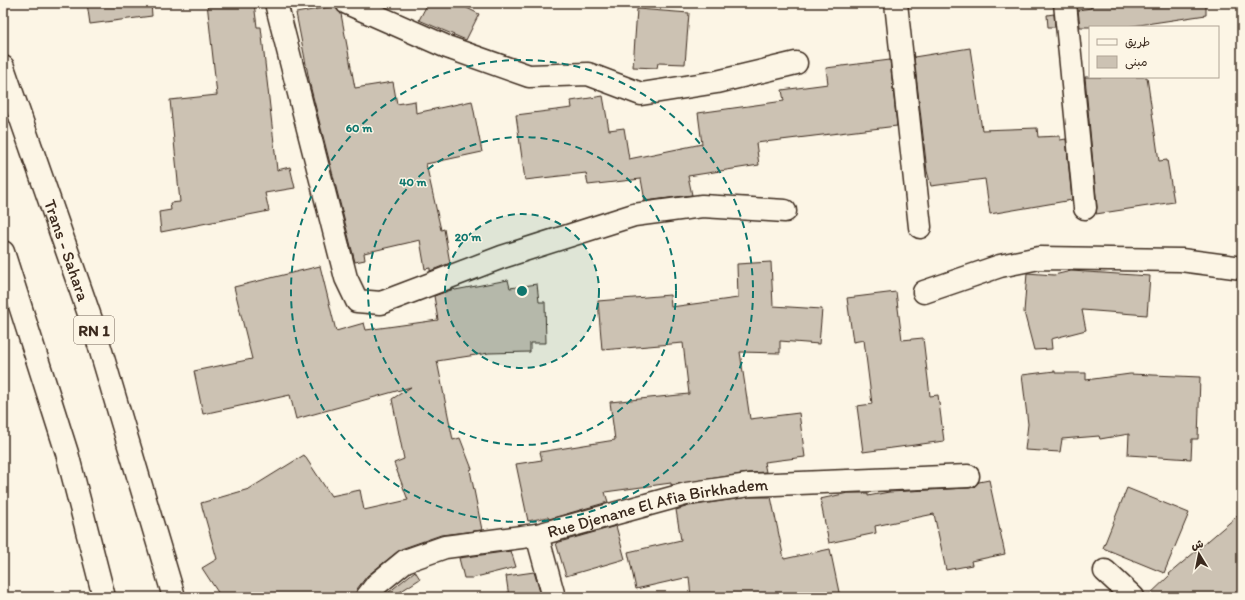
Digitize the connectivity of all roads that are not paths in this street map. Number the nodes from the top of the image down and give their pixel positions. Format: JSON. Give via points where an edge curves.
{"nodes":[{"id":1,"x":276,"y":3,"type":"edge"},
{"id":2,"x":347,"y":3,"type":"edge"},
{"id":3,"x":896,"y":3,"type":"edge"},
{"id":4,"x":1065,"y":3,"type":"edge"},
{"id":5,"x":796,"y":63,"type":"dead end"},
{"id":6,"x":3,"y":67,"type":"edge"},
{"id":7,"x":1085,"y":208,"type":"dead end"},
{"id":8,"x":785,"y":211,"type":"dead end"},
{"id":9,"x":920,"y":227,"type":"dead end"},
{"id":10,"x":3,"y":252,"type":"edge"},
{"id":11,"x":1242,"y":268,"type":"edge"},
{"id":12,"x":924,"y":292,"type":"dead end"},
{"id":13,"x":968,"y":476,"type":"dead end"},
{"id":14,"x":537,"y":535,"type":"junction"},
{"id":15,"x":1105,"y":571,"type":"dead end"},
{"id":16,"x":104,"y":597,"type":"edge"},
{"id":17,"x":174,"y":597,"type":"edge"},
{"id":18,"x":367,"y":597,"type":"edge"},
{"id":19,"x":554,"y":597,"type":"edge"},
{"id":20,"x":1133,"y":597,"type":"edge"}],
"edges":[{"from":1,"to":8,"type":"main road","via":[[346,278],[357,301],[381,302],[502,257],[634,215],[702,206]]},
{"from":2,"to":5,"type":"main road","via":[[447,46],[529,76],[588,74],[641,94],[717,82]]},
{"from":3,"to":9,"type":"main road"},
{"from":4,"to":7,"type":"main road"},
{"from":6,"to":17,"type":"main road","name":"Trans - Sahara","number":"RN 1","via":[[95,331]]},
{"from":10,"to":16,"type":"main road","via":[[67,453]]},
{"from":11,"to":12,"type":"main road","via":[[1182,260],[1039,258],[1000,266]]},
{"from":13,"to":14,"type":"main road","name":"Rue Djenane El Afia Birkhadem","via":[[749,485],[686,494]]},
{"from":14,"to":18,"type":"main road","name":"Rue Djenane El Afia Birkhadem","via":[[445,547],[405,561],[377,584]]},
{"from":14,"to":19,"type":"main road"},
{"from":15,"to":20,"type":"main road"}]}
